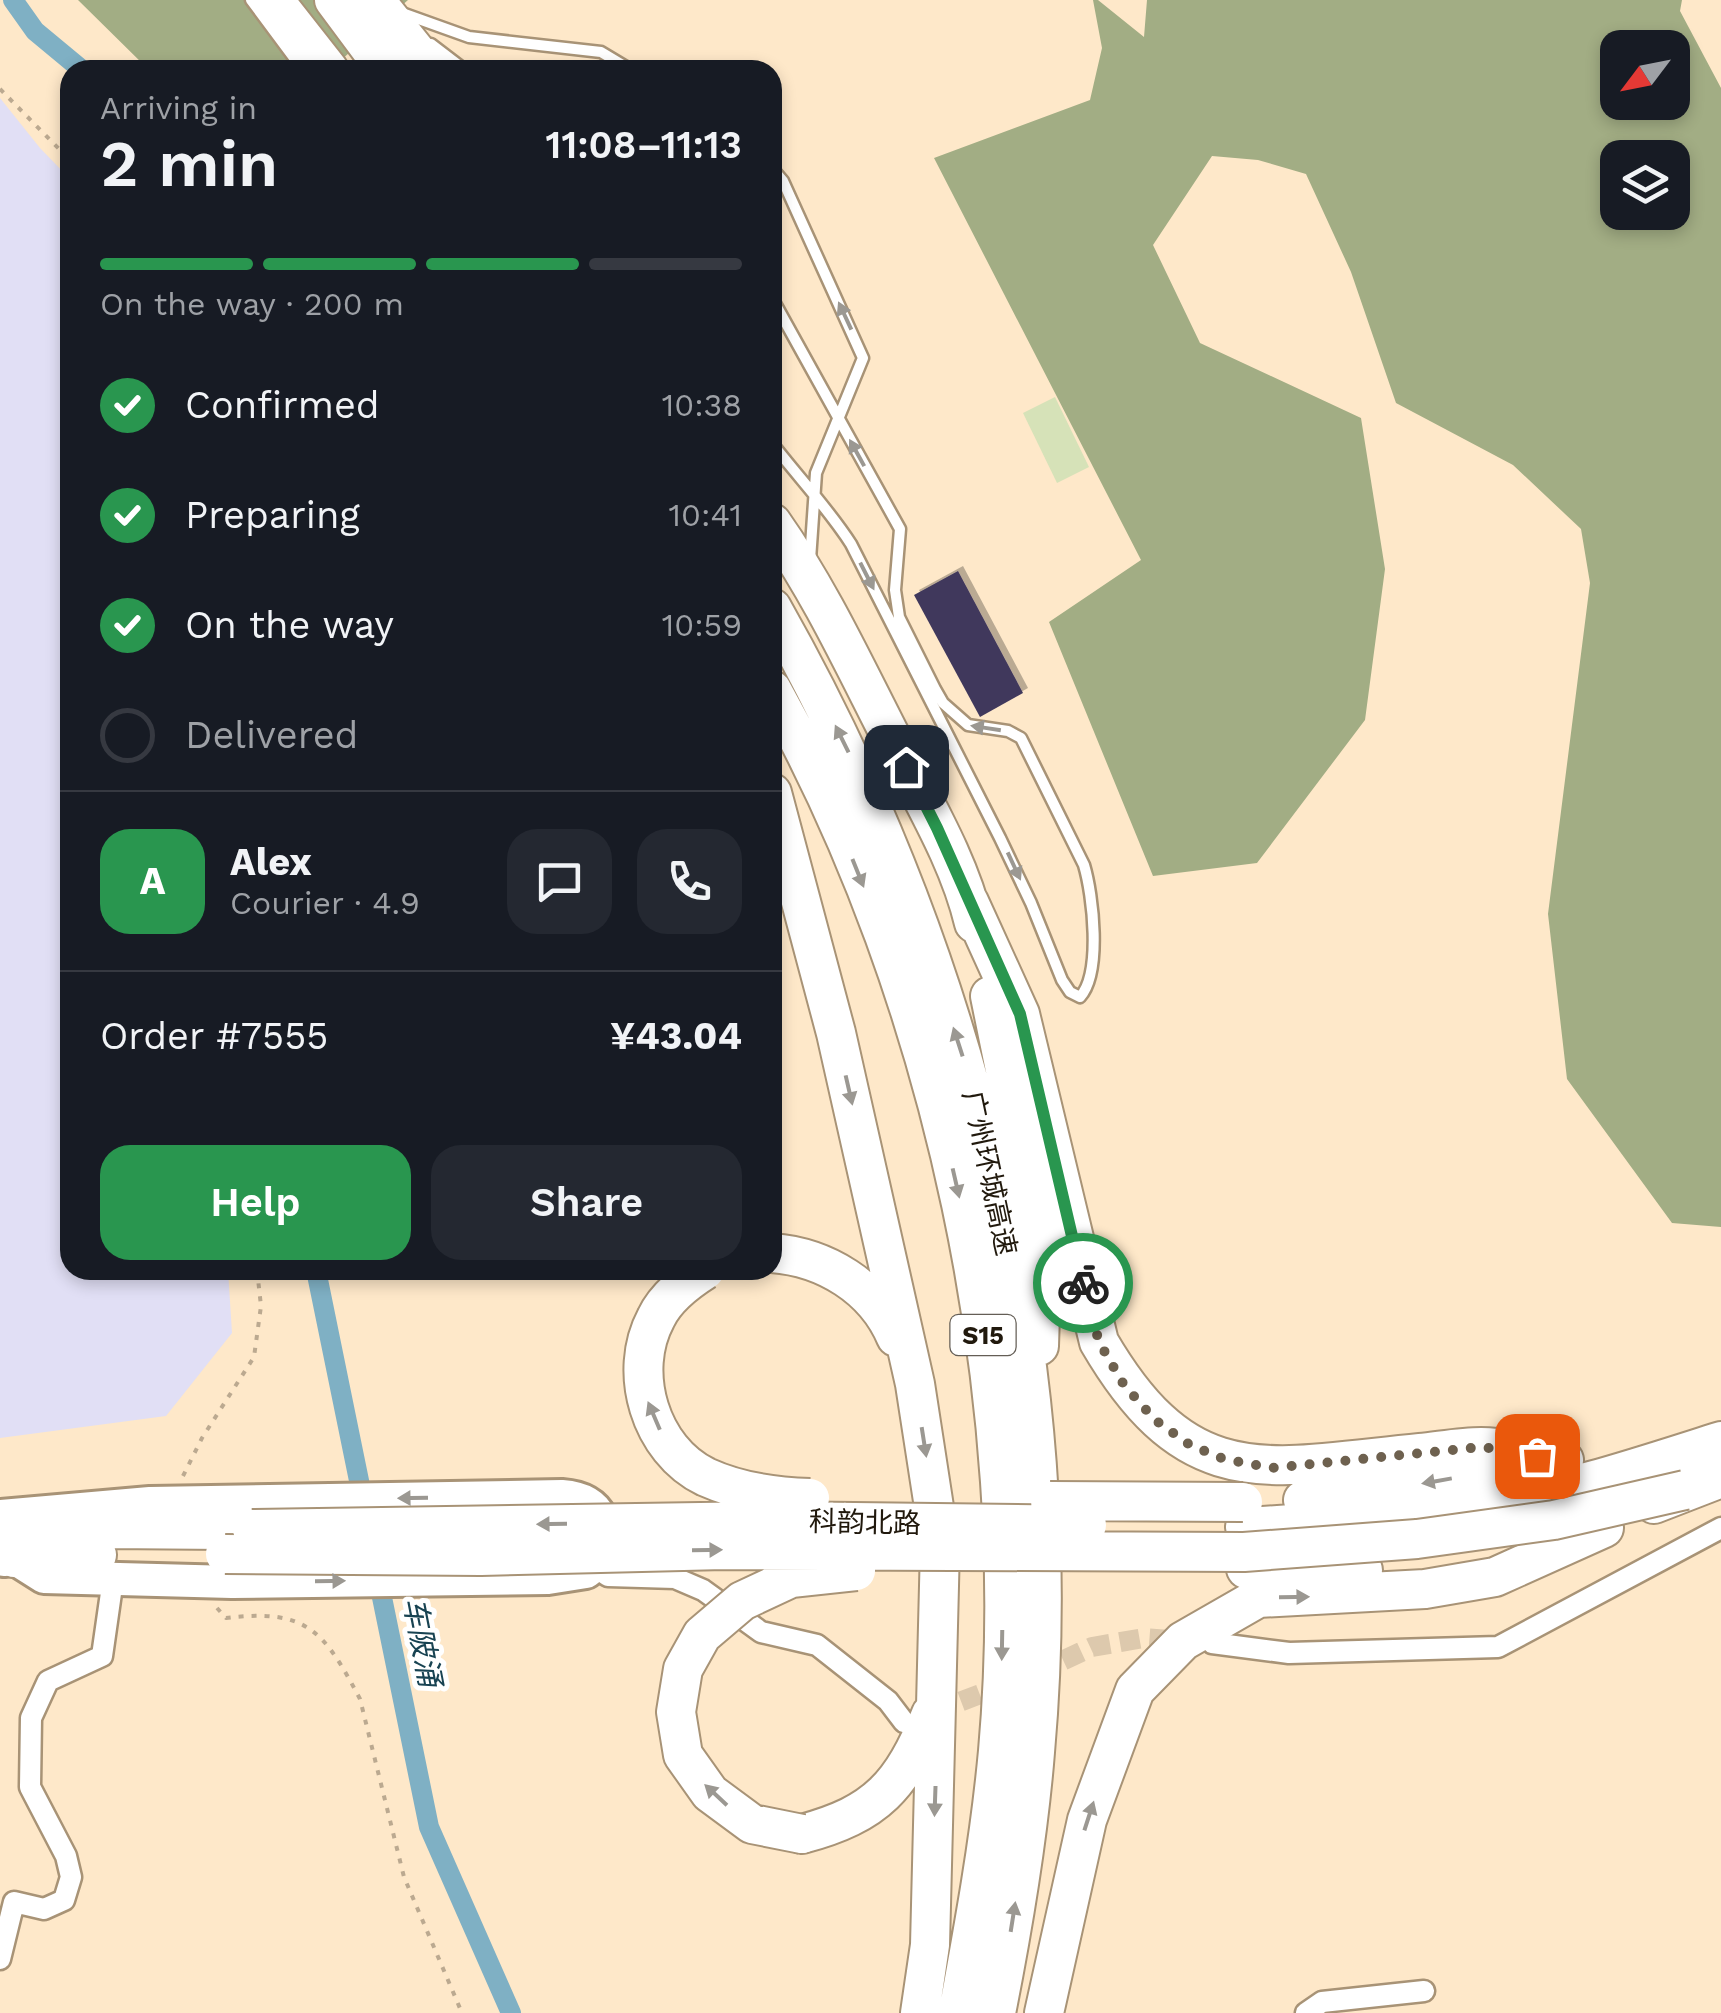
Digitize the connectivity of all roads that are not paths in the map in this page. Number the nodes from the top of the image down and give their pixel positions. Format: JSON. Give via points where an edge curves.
{"nodes":[{"id":1,"x":251,"y":0,"type":"edge"},
{"id":2,"x":274,"y":0,"type":"edge"},
{"id":3,"x":334,"y":0,"type":"edge"},
{"id":4,"x":377,"y":2,"type":"edge"},
{"id":5,"x":296,"y":60,"type":"edge"},
{"id":6,"x":321,"y":60,"type":"edge"},
{"id":7,"x":379,"y":60,"type":"edge"},
{"id":8,"x":423,"y":60,"type":"edge"},
{"id":9,"x":452,"y":60,"type":"edge"},
{"id":10,"x":614,"y":60,"type":"edge"},
{"id":11,"x":782,"y":180,"type":"edge"},
{"id":12,"x":782,"y":316,"type":"edge"},
{"id":13,"x":839,"y":421,"type":"junction"},
{"id":14,"x":782,"y":455,"type":"edge"},
{"id":15,"x":813,"y":496,"type":"junction"},
{"id":16,"x":782,"y":537,"type":"edge"},
{"id":17,"x":810,"y":576,"type":"junction"},
{"id":18,"x":782,"y":625,"type":"edge"},
{"id":19,"x":782,"y":710,"type":"edge"},
{"id":20,"x":782,"y":830,"type":"edge"},
{"id":21,"x":782,"y":880,"type":"edge"},
{"id":22,"x":969,"y":902,"type":"junction"},
{"id":23,"x":836,"y":1033,"type":"junction"},
{"id":24,"x":782,"y":1254,"type":"edge"},
{"id":25,"x":689,"y":1280,"type":"edge"},
{"id":26,"x":915,"y":1384,"type":"junction"},
{"id":27,"x":1031,"y":1422,"type":"junction"},
{"id":28,"x":1721,"y":1440,"type":"edge"},
{"id":29,"x":1564,"y":1460,"type":"junction"},
{"id":30,"x":1637,"y":1467,"type":"junction"},
{"id":31,"x":1721,"y":1478,"type":"edge"},
{"id":32,"x":1685,"y":1490,"type":"junction"},
{"id":33,"x":0,"y":1516,"type":"edge"},
{"id":34,"x":1604,"y":1528,"type":"junction"},
{"id":35,"x":1721,"y":1528,"type":"edge"},
{"id":36,"x":220,"y":1550,"type":"junction"},
{"id":37,"x":5,"y":1551,"type":"edge"},
{"id":38,"x":594,"y":1566,"type":"junction"},
{"id":39,"x":113,"y":1579,"type":"junction"},
{"id":40,"x":1212,"y":1643,"type":"tunnel mouth"},
{"id":41,"x":939,"y":1693,"type":"junction"},
{"id":42,"x":904,"y":1722,"type":"dead end"},
{"id":43,"x":0,"y":1959,"type":"edge"},
{"id":44,"x":1424,"y":1991,"type":"dead end"},
{"id":45,"x":920,"y":2013,"type":"edge"},
{"id":46,"x":958,"y":2013,"type":"edge"},
{"id":47,"x":996,"y":2013,"type":"edge"},
{"id":48,"x":1044,"y":2013,"type":"edge"},
{"id":49,"x":1306,"y":2013,"type":"edge"}],
"edges":[{"from":1,"to":5,"type":"lane"},
{"from":2,"to":6,"type":"highway"},
{"from":3,"to":7,"type":"highway"},
{"from":4,"to":8,"type":"highway"},
{"from":4,"to":9,"type":"lane"},
{"from":4,"to":10,"type":"lane","via":[[469,37],[602,52]]},
{"from":13,"to":11,"type":"lane","one_way":true,"via":[[862,358]]},
{"from":12,"to":13,"type":"lane"},
{"from":13,"to":15,"type":"lane"},
{"from":15,"to":13,"type":"lane","one_way":true,"via":[[850,544],[1000,838],[1062,980],[1080,997],[1093,967],[1084,865],[1021,738],[968,725],[935,689],[899,617],[894,590],[900,529]]},
{"from":14,"to":15,"type":"lane"},
{"from":15,"to":17,"type":"lane"},
{"from":16,"to":17,"type":"highway"},
{"from":17,"to":22,"type":"highway"},
{"from":27,"to":18,"type":"highway","name":"广州环城高速","number":"S15","one_way":true,"via":[[1018,1311],[975,1096],[869,795]]},
{"from":19,"to":46,"type":"highway","name":"广州环城高速","number":"S15","one_way":true,"via":[[834,814],[904,994],[954,1176],[983,1332],[998,1469],[1002,1670],[988,1834]]},
{"from":20,"to":23,"type":"highway"},
{"from":21,"to":23,"type":"lane"},
{"from":22,"to":27,"type":"highway","via":[[1042,1252]]},
{"from":22,"to":29,"type":"highway","via":[[1020,1014],[1099,1342],[1155,1420],[1206,1452],[1272,1468],[1482,1447]]},
{"from":23,"to":26,"type":"highway","one_way":true},
{"from":24,"to":26,"type":"highway","via":[[837,1270],[866,1293],[890,1324]]},
{"from":29,"to":25,"type":"highway","one_way":true,"bridge":true,"via":[[1290,1501],[768,1497],[704,1476],[668,1446],[647,1406],[643,1358],[656,1318]]},
{"from":26,"to":41,"type":"highway","one_way":true,"via":[[940,1546]]},
{"from":47,"to":27,"type":"highway","name":"广州环城高速","number":"S15","one_way":true,"via":[[1036,1750],[1041,1589]]},
{"from":28,"to":30,"type":"highway","name":"科韵北路"},
{"from":29,"to":30,"type":"highway"},
{"from":30,"to":36,"type":"highway","name":"科韵北路","one_way":true,"bridge":true,"via":[[1494,1503],[1245,1527],[772,1521]]},
{"from":31,"to":32,"type":"highway","name":"科韵北路"},
{"from":32,"to":34,"type":"highway"},
{"from":36,"to":32,"type":"highway","name":"科韵北路","one_way":true,"bridge":true,"via":[[481,1556],[1244,1552],[1456,1534]]},
{"from":33,"to":36,"type":"main road","via":[[170,1502]]},
{"from":41,"to":34,"type":"highway","one_way":true,"bridge":true,"via":[[914,1755],[874,1804],[842,1823],[802,1834],[752,1824],[710,1792],[684,1755],[676,1712],[682,1669],[702,1635],[742,1601],[791,1578],[1083,1567],[1350,1571],[1423,1566]]},
{"from":48,"to":34,"type":"highway","one_way":true,"via":[[1087,1820],[1136,1690],[1183,1641],[1258,1598],[1424,1589],[1495,1577]]},
{"from":35,"to":40,"type":"street","via":[[1498,1647],[1289,1653]]},
{"from":36,"to":37,"type":"highway","name":"科韵北路"},
{"from":36,"to":38,"type":"main road","one_way":true,"via":[[512,1579],[567,1576]]},
{"from":38,"to":36,"type":"main road","one_way":true,"via":[[604,1534],[598,1512],[588,1502],[562,1496],[510,1497]]},
{"from":36,"to":39,"type":"main road"},
{"from":37,"to":39,"type":"main road","via":[[44,1577]]},
{"from":38,"to":42,"type":"street","via":[[608,1576],[674,1578],[762,1632],[817,1645],[888,1701]]},
{"from":39,"to":43,"type":"street","via":[[102,1656],[48,1681],[31,1718],[30,1786],[71,1877],[64,1900],[44,1909],[14,1902]]},
{"from":41,"to":45,"type":"highway","one_way":true,"via":[[930,1945]]},
{"from":44,"to":49,"type":"street","via":[[1322,2002]]}]}
